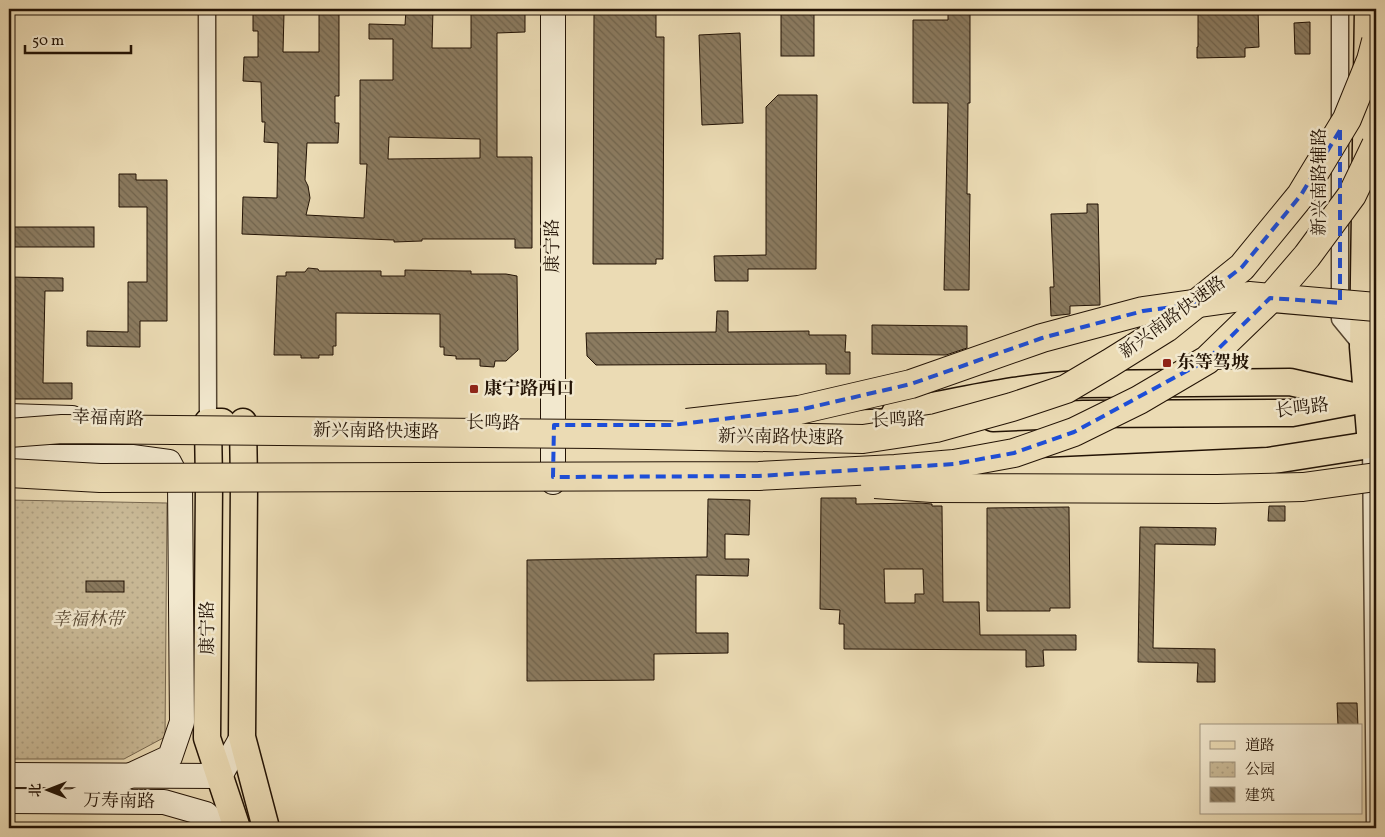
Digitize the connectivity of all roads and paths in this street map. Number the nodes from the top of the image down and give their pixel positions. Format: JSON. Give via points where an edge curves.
{"nodes":[{"id":1,"x":207,"y":9,"type":"edge"},
{"id":2,"x":553,"y":9,"type":"edge"},
{"id":3,"x":1340,"y":9,"type":"edge"},
{"id":4,"x":1368,"y":9,"type":"edge"},
{"id":5,"x":1376,"y":40,"type":"edge"},
{"id":6,"x":1376,"y":145,"type":"edge"},
{"id":7,"x":1376,"y":307,"type":"edge"},
{"id":8,"x":1363,"y":347,"type":"junction"},
{"id":9,"x":1372,"y":398,"type":"edge"},
{"id":10,"x":9,"y":416,"type":"edge"},
{"id":11,"x":208,"y":422,"type":"junction"},
{"id":12,"x":243,"y":422,"type":"junction"},
{"id":13,"x":554,"y":425,"type":"junction"},
{"id":14,"x":9,"y":429,"type":"edge"},
{"id":15,"x":62,"y":429,"type":"junction"},
{"id":16,"x":9,"y":433,"type":"edge"},
{"id":17,"x":595,"y":434,"type":"junction"},
{"id":18,"x":1374,"y":444,"type":"edge"},
{"id":19,"x":9,"y":457,"type":"edge"},
{"id":20,"x":132,"y":457,"type":"junction"},
{"id":21,"x":9,"y":474,"type":"edge"},
{"id":22,"x":759,"y":476,"type":"junction"},
{"id":23,"x":1376,"y":476,"type":"edge"},
{"id":24,"x":553,"y":482,"type":"junction"},
{"id":25,"x":209,"y":485,"type":"junction"},
{"id":26,"x":244,"y":485,"type":"junction"},
{"id":27,"x":242,"y":737,"type":"junction"},
{"id":28,"x":9,"y":775,"type":"edge"},
{"id":29,"x":127,"y":776,"type":"junction"},
{"id":30,"x":220,"y":776,"type":"junction"},
{"id":31,"x":9,"y":801,"type":"edge"},
{"id":32,"x":75,"y":801,"type":"junction"},
{"id":33,"x":221,"y":828,"type":"edge"},
{"id":34,"x":237,"y":828,"type":"edge"},
{"id":35,"x":266,"y":828,"type":"edge"},
{"id":36,"x":1375,"y":828,"type":"edge"}],
"edges":[{"from":1,"to":11,"type":"street"},
{"from":2,"to":13,"type":"main road","name":"康宁路"},
{"from":3,"to":8,"type":"street","name":"新兴南路辅路","via":[[1340,319]]},
{"from":4,"to":8,"type":"main road"},
{"from":5,"to":17,"type":"highway","name":"新兴南路快速路","bridge":true,"via":[[1347,119],[1301,195],[1242,267],[1166,328],[1066,389],[936,428],[863,439]]},
{"from":6,"to":22,"type":"highway","name":"新兴南路快速路","bridge":true,"via":[[1352,195],[1270,299],[1207,360],[1139,400],[1074,432],[1014,453],[954,464]]},
{"from":7,"to":17,"type":"highway","bridge":true,"via":[[1249,296],[1143,311],[1042,338],[911,384],[799,410]]},
{"from":8,"to":9,"type":"main road"},
{"from":9,"to":13,"type":"main road","name":"长鸣路","via":[[1290,382],[1056,385],[838,424]]},
{"from":9,"to":18,"type":"main road"},
{"from":10,"to":11,"type":"main road","name":"幸福南路"},
{"from":11,"to":12,"type":"main road","name":"长鸣路"},
{"from":11,"to":20,"type":"main road"},
{"from":11,"to":25,"type":"main road","name":"康宁路"},
{"from":12,"to":13,"type":"main road","name":"长鸣路"},
{"from":12,"to":26,"type":"main road"},
{"from":13,"to":24,"type":"main road","name":"康宁路"},
{"from":14,"to":15,"type":"main road","bridge":true},
{"from":15,"to":16,"type":"highway","name":"新兴南路快速路","bridge":true},
{"from":15,"to":17,"type":"highway","name":"新兴南路快速路","bridge":true},
{"from":18,"to":24,"type":"main road","via":[[1248,462],[830,481]]},
{"from":18,"to":36,"type":"street"},
{"from":19,"to":20,"type":"main road"},
{"from":20,"to":29,"type":"main road","via":[[169,462],[180,483],[182,722],[170,757]]},
{"from":21,"to":22,"type":"highway","name":"新兴南路快速路","bridge":true,"via":[[100,478]]},
{"from":22,"to":23,"type":"highway","bridge":true,"via":[[932,488],[1207,490],[1303,487]]},
{"from":24,"to":26,"type":"main road"},
{"from":25,"to":26,"type":"main road"},
{"from":25,"to":30,"type":"main road","name":"康宁路","via":[[207,738]]},
{"from":26,"to":27,"type":"main road"},
{"from":27,"to":30,"type":"main road"},
{"from":27,"to":35,"type":"main road"},
{"from":28,"to":29,"type":"main road"},
{"from":29,"to":30,"type":"main road"},
{"from":29,"to":32,"type":"main road"},
{"from":30,"to":34,"type":"main road","name":"康宁路"},
{"from":31,"to":32,"type":"main road","name":"万寿南路"},
{"from":32,"to":33,"type":"main road","name":"万寿南路","via":[[164,802],[206,814]]}]}
